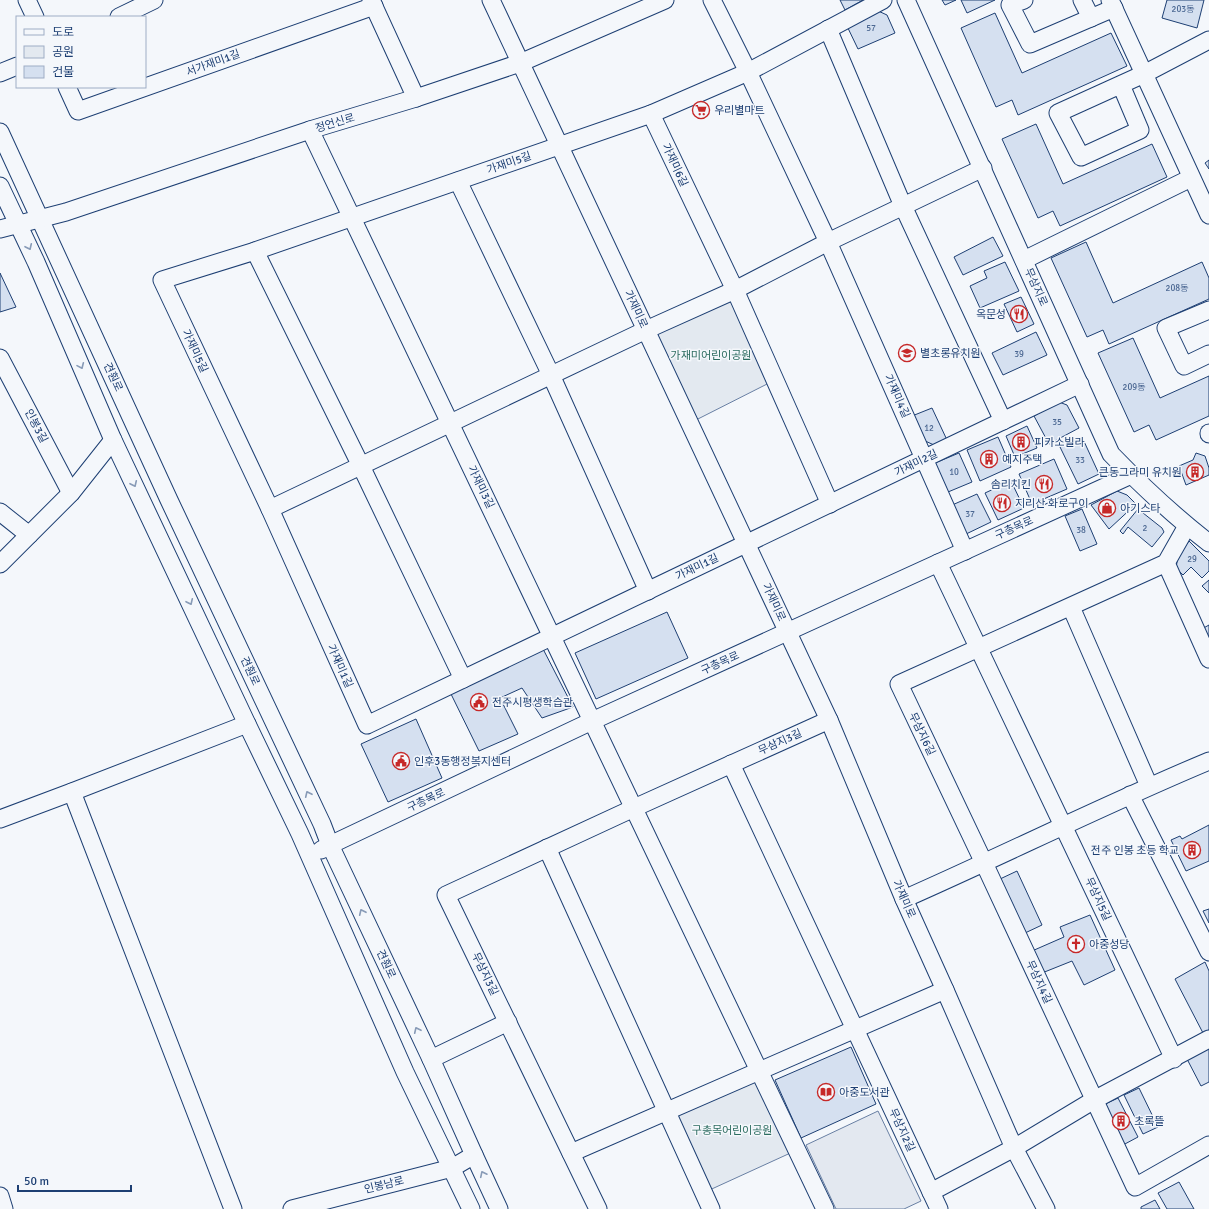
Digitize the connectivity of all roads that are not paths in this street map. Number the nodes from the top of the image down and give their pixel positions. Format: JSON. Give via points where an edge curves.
{"nodes":[{"id":1,"x":27,"y":0,"type":"edge"},
{"id":2,"x":491,"y":0,"type":"edge"},
{"id":3,"x":665,"y":0,"type":"edge"},
{"id":4,"x":712,"y":0,"type":"edge"},
{"id":5,"x":883,"y":0,"type":"edge"},
{"id":6,"x":906,"y":0,"type":"edge"},
{"id":7,"x":1024,"y":0,"type":"edge"},
{"id":8,"x":1082,"y":0,"type":"edge"},
{"id":9,"x":151,"y":1,"type":"edge"},
{"id":10,"x":372,"y":3,"type":"edge"},
{"id":11,"x":1112,"y":4,"type":"edge"},
{"id":12,"x":635,"y":6,"type":"edge"},
{"id":13,"x":35,"y":16,"type":"edge"},
{"id":14,"x":122,"y":16,"type":"edge"},
{"id":15,"x":1091,"y":18,"type":"junction"},
{"id":16,"x":828,"y":29,"type":"junction"},
{"id":17,"x":1209,"y":40,"type":"edge"},
{"id":18,"x":520,"y":63,"type":"junction"},
{"id":19,"x":16,"y":66,"type":"edge"},
{"id":20,"x":748,"y":72,"type":"junction"},
{"id":21,"x":0,"y":73,"type":"edge"},
{"id":22,"x":1144,"y":74,"type":"junction"},
{"id":23,"x":1121,"y":85,"type":"junction"},
{"id":24,"x":146,"y":86,"type":"edge"},
{"id":25,"x":67,"y":88,"type":"edge"},
{"id":26,"x":141,"y":88,"type":"edge"},
{"id":27,"x":416,"y":98,"type":"junction"},
{"id":28,"x":651,"y":114,"type":"junction"},
{"id":29,"x":310,"y":130,"type":"junction"},
{"id":30,"x":0,"y":132,"type":"edge"},
{"id":31,"x":559,"y":146,"type":"junction"},
{"id":32,"x":982,"y":168,"type":"junction"},
{"id":33,"x":1191,"y":178,"type":"junction"},
{"id":34,"x":458,"y":181,"type":"junction"},
{"id":35,"x":0,"y":186,"type":"edge"},
{"id":36,"x":903,"y":206,"type":"junction"},
{"id":37,"x":1209,"y":215,"type":"edge"},
{"id":38,"x":352,"y":217,"type":"junction"},
{"id":39,"x":40,"y":218,"type":"junction"},
{"id":40,"x":19,"y":224,"type":"junction"},
{"id":41,"x":0,"y":230,"type":"edge"},
{"id":42,"x":828,"y":242,"type":"junction"},
{"id":43,"x":254,"y":250,"type":"junction"},
{"id":44,"x":1024,"y":260,"type":"junction"},
{"id":45,"x":735,"y":290,"type":"junction"},
{"id":46,"x":1209,"y":310,"type":"edge"},
{"id":47,"x":646,"y":330,"type":"junction"},
{"id":48,"x":1209,"y":354,"type":"edge"},
{"id":49,"x":0,"y":358,"type":"edge"},
{"id":50,"x":552,"y":375,"type":"junction"},
{"id":51,"x":1080,"y":384,"type":"junction"},
{"id":52,"x":1003,"y":422,"type":"junction"},
{"id":53,"x":450,"y":423,"type":"junction"},
{"id":54,"x":113,"y":440,"type":"junction"},
{"id":55,"x":924,"y":459,"type":"junction"},
{"id":56,"x":361,"y":466,"type":"junction"},
{"id":57,"x":1131,"y":475,"type":"junction"},
{"id":58,"x":71,"y":494,"type":"junction"},
{"id":59,"x":830,"y":504,"type":"junction"},
{"id":60,"x":270,"y":510,"type":"junction"},
{"id":61,"x":0,"y":512,"type":"edge"},
{"id":62,"x":1187,"y":526,"type":"junction"},
{"id":63,"x":29,"y":536,"type":"junction"},
{"id":64,"x":1209,"y":543,"type":"edge"},
{"id":65,"x":746,"y":544,"type":"junction"},
{"id":66,"x":965,"y":551,"type":"junction"},
{"id":67,"x":938,"y":563,"type":"junction"},
{"id":68,"x":0,"y":564,"type":"edge"},
{"id":69,"x":1166,"y":564,"type":"junction"},
{"id":70,"x":648,"y":591,"type":"junction"},
{"id":71,"x":1071,"y":607,"type":"junction"},
{"id":72,"x":788,"y":632,"type":"junction"},
{"id":73,"x":552,"y":636,"type":"junction"},
{"id":74,"x":979,"y":648,"type":"junction"},
{"id":75,"x":1209,"y":659,"type":"edge"},
{"id":76,"x":463,"y":679,"type":"junction"},
{"id":77,"x":829,"y":720,"type":"junction"},
{"id":78,"x":592,"y":721,"type":"junction"},
{"id":79,"x":247,"y":724,"type":"junction"},
{"id":80,"x":1209,"y":761,"type":"edge"},
{"id":81,"x":730,"y":764,"type":"junction"},
{"id":82,"x":1149,"y":786,"type":"junction"},
{"id":83,"x":72,"y":792,"type":"junction"},
{"id":84,"x":1130,"y":796,"type":"junction"},
{"id":85,"x":634,"y":808,"type":"junction"},
{"id":86,"x":0,"y":819,"type":"edge"},
{"id":87,"x":1063,"y":826,"type":"junction"},
{"id":88,"x":330,"y":845,"type":"junction"},
{"id":89,"x":547,"y":848,"type":"junction"},
{"id":90,"x":311,"y":856,"type":"junction"},
{"id":91,"x":984,"y":863,"type":"junction"},
{"id":92,"x":904,"y":899,"type":"junction"},
{"id":93,"x":1209,"y":952,"type":"edge"},
{"id":94,"x":945,"y":990,"type":"junction"},
{"id":95,"x":508,"y":1022,"type":"junction"},
{"id":96,"x":854,"y":1029,"type":"junction"},
{"id":97,"x":1209,"y":1039,"type":"edge"},
{"id":98,"x":431,"y":1059,"type":"junction"},
{"id":99,"x":1174,"y":1059,"type":"junction"},
{"id":100,"x":759,"y":1070,"type":"junction"},
{"id":101,"x":1094,"y":1100,"type":"junction"},
{"id":102,"x":666,"y":1112,"type":"junction"},
{"id":103,"x":1209,"y":1145,"type":"edge"},
{"id":104,"x":1014,"y":1148,"type":"junction"},
{"id":105,"x":571,"y":1153,"type":"junction"},
{"id":106,"x":474,"y":1155,"type":"junction"},
{"id":107,"x":452,"y":1168,"type":"junction"},
{"id":108,"x":931,"y":1192,"type":"junction"},
{"id":109,"x":0,"y":1196,"type":"edge"},
{"id":110,"x":822,"y":1203,"type":"edge"},
{"id":111,"x":4,"y":1209,"type":"edge"},
{"id":112,"x":233,"y":1209,"type":"edge"},
{"id":113,"x":292,"y":1209,"type":"edge"},
{"id":114,"x":471,"y":1209,"type":"edge"},
{"id":115,"x":499,"y":1209,"type":"edge"},
{"id":116,"x":598,"y":1209,"type":"edge"},
{"id":117,"x":710,"y":1209,"type":"edge"},
{"id":118,"x":939,"y":1209,"type":"edge"},
{"id":119,"x":1046,"y":1209,"type":"edge"}],
"edges":[{"from":1,"to":13,"type":"street"},
{"from":2,"to":18,"type":"street","name":"가재미로"},
{"from":3,"to":12,"type":"street","name":"정언신로"},
{"from":4,"to":20,"type":"street"},
{"from":5,"to":16,"type":"street"},
{"from":6,"to":32,"type":"street","name":"무삼지로"},
{"from":7,"to":15,"type":"street","via":[[1010,6],[1030,44]]},
{"from":8,"to":15,"type":"street"},
{"from":9,"to":14,"type":"street"},
{"from":10,"to":24,"type":"street","name":"서가재미1길"},
{"from":10,"to":27,"type":"street","name":"서가재미1길"},
{"from":11,"to":15,"type":"street"},
{"from":11,"to":22,"type":"street"},
{"from":12,"to":18,"type":"street","name":"정언신로"},
{"from":16,"to":20,"type":"street"},
{"from":16,"to":36,"type":"street"},
{"from":17,"to":22,"type":"street"},
{"from":18,"to":27,"type":"street","name":"정언신로"},
{"from":18,"to":31,"type":"street","name":"가재미로"},
{"from":19,"to":21,"type":"street"},
{"from":20,"to":28,"type":"street"},
{"from":20,"to":42,"type":"street","name":"가재미4길"},
{"from":22,"to":23,"type":"street"},
{"from":22,"to":33,"type":"street"},
{"from":23,"to":23,"type":"street","via":[[1058,113],[1081,157],[1140,130]]},
{"from":25,"to":26,"type":"street","name":"서가재미1길","via":[[78,111]]},
{"from":27,"to":29,"type":"street","name":"정언신로"},
{"from":28,"to":31,"type":"street"},
{"from":28,"to":45,"type":"street","name":"가재미6길"},
{"from":29,"to":38,"type":"street"},
{"from":29,"to":39,"type":"street","name":"정언신로","via":[[81,207]]},
{"from":30,"to":39,"type":"street","name":"견훤로"},
{"from":31,"to":34,"type":"street","name":"가재미5길"},
{"from":31,"to":47,"type":"street","name":"가재미로"},
{"from":32,"to":36,"type":"street"},
{"from":32,"to":44,"type":"street","name":"무삼지로"},
{"from":33,"to":37,"type":"street"},
{"from":33,"to":44,"type":"street"},
{"from":34,"to":38,"type":"street","name":"가재미5길"},
{"from":34,"to":50,"type":"street"},
{"from":35,"to":40,"type":"street"},
{"from":36,"to":42,"type":"street"},
{"from":36,"to":52,"type":"street"},
{"from":38,"to":43,"type":"street","name":"가재미5길"},
{"from":38,"to":53,"type":"street","name":"가재미3길"},
{"from":39,"to":40,"type":"street","name":"정언신로"},
{"from":88,"to":39,"type":"street","name":"견훤로","one_way":true},
{"from":40,"to":41,"type":"street","name":"정언신로"},
{"from":40,"to":54,"type":"street","one_way":true},
{"from":42,"to":45,"type":"street"},
{"from":42,"to":55,"type":"street","name":"가재미4길"},
{"from":43,"to":56,"type":"street"},
{"from":43,"to":60,"type":"street","name":"가재미5길","via":[[162,280]]},
{"from":44,"to":51,"type":"street","name":"무삼지로"},
{"from":45,"to":47,"type":"street"},
{"from":45,"to":59,"type":"street"},
{"from":46,"to":48,"type":"street","via":[[1166,328],[1184,366]]},
{"from":47,"to":50,"type":"street"},
{"from":47,"to":65,"type":"street","name":"가재미로"},
{"from":49,"to":58,"type":"street","name":"인봉3길"},
{"from":50,"to":53,"type":"street"},
{"from":50,"to":70,"type":"street"},
{"from":51,"to":52,"type":"street","name":"가재미2길"},
{"from":51,"to":57,"type":"street","name":"무삼지로","via":[[1111,454]]},
{"from":52,"to":55,"type":"street","name":"가재미2길"},
{"from":53,"to":56,"type":"street"},
{"from":53,"to":73,"type":"street","name":"가재미3길"},
{"from":54,"to":58,"type":"street"},
{"from":54,"to":79,"type":"street","one_way":true},
{"from":55,"to":59,"type":"street","name":"가재미2길"},
{"from":55,"to":66,"type":"street","name":"가재미4길"},
{"from":56,"to":60,"type":"street"},
{"from":56,"to":76,"type":"street"},
{"from":57,"to":62,"type":"street","name":"무삼지로"},
{"from":57,"to":66,"type":"street","name":"구총목로"},
{"from":58,"to":63,"type":"street"},
{"from":59,"to":65,"type":"street","name":"가재미2길"},
{"from":60,"to":76,"type":"street","name":"가재미1길","via":[[367,725]]},
{"from":61,"to":63,"type":"street"},
{"from":62,"to":64,"type":"street","name":"무삼지로"},
{"from":62,"to":69,"type":"street"},
{"from":63,"to":68,"type":"street"},
{"from":65,"to":70,"type":"street","name":"가재미1길"},
{"from":65,"to":72,"type":"street","name":"가재미로"},
{"from":66,"to":67,"type":"street","name":"구총목로"},
{"from":67,"to":72,"type":"street","name":"구총목로"},
{"from":67,"to":74,"type":"street"},
{"from":69,"to":71,"type":"street","name":"무삼지6길"},
{"from":69,"to":75,"type":"street"},
{"from":70,"to":73,"type":"street","name":"가재미1길"},
{"from":71,"to":74,"type":"street","name":"무삼지6길"},
{"from":71,"to":82,"type":"street"},
{"from":72,"to":77,"type":"street","name":"가재미로"},
{"from":72,"to":78,"type":"street","name":"구총목로"},
{"from":73,"to":76,"type":"street","name":"가재미1길"},
{"from":73,"to":78,"type":"street"},
{"from":74,"to":87,"type":"street","name":"무삼지5길"},
{"from":74,"to":91,"type":"street","name":"무삼지6길","via":[[899,684]]},
{"from":77,"to":81,"type":"street","name":"무삼지3길"},
{"from":77,"to":92,"type":"street","name":"가재미로"},
{"from":78,"to":85,"type":"street"},
{"from":78,"to":88,"type":"street","name":"구총목로"},
{"from":79,"to":83,"type":"street"},
{"from":79,"to":90,"type":"street"},
{"from":80,"to":82,"type":"street"},
{"from":81,"to":85,"type":"street","name":"무삼지3길"},
{"from":81,"to":96,"type":"street","name":"무삼지2길"},
{"from":82,"to":84,"type":"street"},
{"from":83,"to":86,"type":"street"},
{"from":83,"to":112,"type":"street"},
{"from":84,"to":87,"type":"street"},
{"from":84,"to":93,"type":"street"},
{"from":85,"to":89,"type":"street","name":"무삼지3길"},
{"from":85,"to":100,"type":"street"},
{"from":87,"to":91,"type":"street"},
{"from":87,"to":99,"type":"street","name":"무삼지5길"},
{"from":88,"to":90,"type":"street","name":"구총목로"},
{"from":98,"to":88,"type":"street","name":"견훤로","one_way":true},
{"from":89,"to":95,"type":"street","name":"무삼지3길","via":[[446,894]]},
{"from":89,"to":102,"type":"street"},
{"from":90,"to":107,"type":"street","via":[[405,1072]]},
{"from":91,"to":92,"type":"street"},
{"from":91,"to":101,"type":"street","name":"무삼지4길"},
{"from":92,"to":94,"type":"street","name":"가재미로"},
{"from":94,"to":96,"type":"street"},
{"from":94,"to":104,"type":"street","name":"가재미로"},
{"from":95,"to":98,"type":"street"},
{"from":95,"to":105,"type":"street","name":"무삼지3길"},
{"from":96,"to":100,"type":"street"},
{"from":96,"to":108,"type":"street","name":"무삼지2길"},
{"from":97,"to":99,"type":"street"},
{"from":98,"to":106,"type":"street","name":"견훤로"},
{"from":99,"to":101,"type":"street"},
{"from":100,"to":102,"type":"street"},
{"from":100,"to":110,"type":"street"},
{"from":101,"to":103,"type":"street","name":"무삼지4길","via":[[1135,1187]]},
{"from":101,"to":104,"type":"street"},
{"from":102,"to":105,"type":"street"},
{"from":102,"to":117,"type":"street"},
{"from":104,"to":108,"type":"street"},
{"from":104,"to":119,"type":"street","name":"가재미로"},
{"from":105,"to":116,"type":"street","name":"무삼지3길"},
{"from":106,"to":107,"type":"street","name":"인봉남로"},
{"from":115,"to":106,"type":"street","name":"견훤로","one_way":true},
{"from":107,"to":113,"type":"street","name":"인봉남로"},
{"from":107,"to":114,"type":"street"},
{"from":108,"to":118,"type":"street","name":"무삼지2길"},
{"from":109,"to":111,"type":"street"}]}
